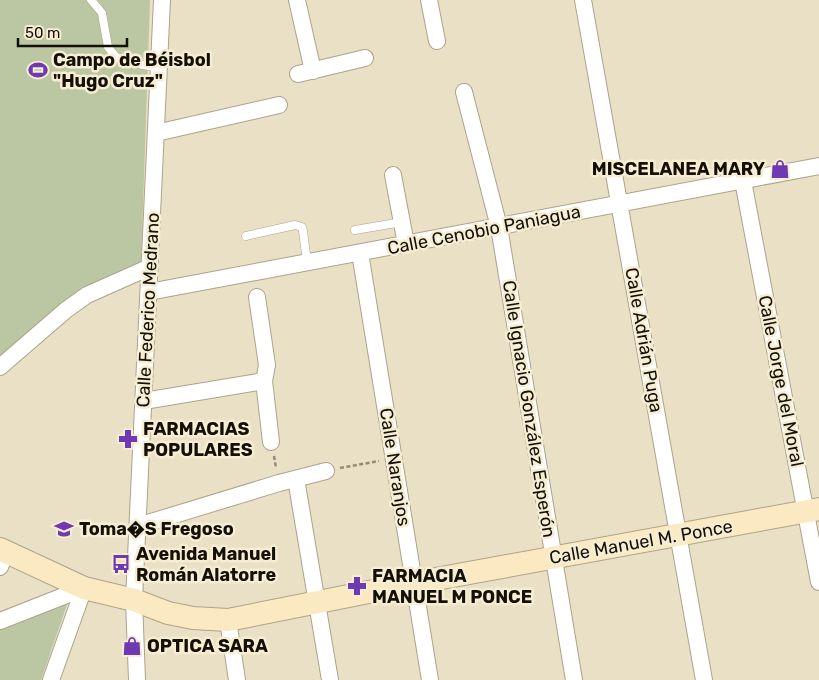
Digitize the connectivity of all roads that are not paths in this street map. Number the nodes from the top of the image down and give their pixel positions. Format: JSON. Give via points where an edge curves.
{"nodes":[{"id":1,"x":90,"y":0,"type":"edge"},
{"id":2,"x":162,"y":0,"type":"edge"},
{"id":3,"x":297,"y":0,"type":"edge"},
{"id":4,"x":430,"y":0,"type":"edge"},
{"id":5,"x":583,"y":0,"type":"edge"},
{"id":6,"x":437,"y":41,"type":"dead end"},
{"id":7,"x":364,"y":58,"type":"dead end"},
{"id":8,"x":159,"y":68,"type":"junction"},
{"id":9,"x":464,"y":92,"type":"dead end"},
{"id":10,"x":279,"y":105,"type":"dead end"},
{"id":11,"x":156,"y":132,"type":"junction"},
{"id":12,"x":819,"y":166,"type":"edge"},
{"id":13,"x":393,"y":176,"type":"dead end"},
{"id":14,"x":743,"y":181,"type":"junction"},
{"id":15,"x":620,"y":204,"type":"junction"},
{"id":16,"x":402,"y":222,"type":"junction"},
{"id":17,"x":499,"y":227,"type":"junction"},
{"id":18,"x":355,"y":230,"type":"dead end"},
{"id":19,"x":246,"y":236,"type":"dead end"},
{"id":20,"x":406,"y":244,"type":"junction"},
{"id":21,"x":360,"y":253,"type":"junction"},
{"id":22,"x":307,"y":263,"type":"junction"},
{"id":23,"x":150,"y":267,"type":"junction"},
{"id":24,"x":149,"y":292,"type":"junction"},
{"id":25,"x":256,"y":297,"type":"dead end"},
{"id":26,"x":0,"y":367,"type":"edge"},
{"id":27,"x":264,"y":381,"type":"junction"},
{"id":28,"x":144,"y":400,"type":"junction"},
{"id":29,"x":271,"y":442,"type":"road end"},
{"id":30,"x":326,"y":471,"type":"road end"},
{"id":31,"x":296,"y":479,"type":"junction"},
{"id":32,"x":812,"y":510,"type":"edge"},
{"id":33,"x":138,"y":526,"type":"junction"},
{"id":34,"x":678,"y":535,"type":"junction"},
{"id":35,"x":2,"y":555,"type":"edge"},
{"id":36,"x":554,"y":558,"type":"junction"},
{"id":37,"x":819,"y":582,"type":"edge"},
{"id":38,"x":414,"y":583,"type":"junction"},
{"id":39,"x":84,"y":588,"type":"junction"},
{"id":40,"x":134,"y":600,"type":"junction"},
{"id":41,"x":317,"y":603,"type":"junction"},
{"id":42,"x":228,"y":620,"type":"junction"},
{"id":43,"x":0,"y":622,"type":"edge"},
{"id":44,"x":51,"y":680,"type":"edge"},
{"id":45,"x":137,"y":680,"type":"edge"},
{"id":46,"x":237,"y":680,"type":"edge"},
{"id":47,"x":330,"y":680,"type":"edge"},
{"id":48,"x":430,"y":680,"type":"edge"},
{"id":49,"x":574,"y":680,"type":"edge"},
{"id":50,"x":704,"y":680,"type":"edge"}],
"edges":[{"from":1,"to":8,"type":"lane","via":[[102,13],[108,47],[115,56],[123,61]]},
{"from":2,"to":8,"type":"street","name":"Calle Federico Medrano"},
{"from":3,"to":7,"type":"street","via":[[305,73]]},
{"from":4,"to":6,"type":"street"},
{"from":5,"to":15,"type":"street","name":"Calle Adrián Puga"},
{"from":8,"to":11,"type":"street","name":"Calle Federico Medrano"},
{"from":9,"to":17,"type":"street","name":"Calle Ignacio González Esperón"},
{"from":10,"to":11,"type":"street"},
{"from":11,"to":23,"type":"street","name":"Calle Federico Medrano"},
{"from":12,"to":14,"type":"street","name":"Calle Cenobio Paniagua"},
{"from":13,"to":16,"type":"street"},
{"from":14,"to":15,"type":"street","name":"Calle Cenobio Paniagua"},
{"from":14,"to":32,"type":"street","name":"Calle Jorge del Moral"},
{"from":15,"to":17,"type":"street","name":"Calle Cenobio Paniagua"},
{"from":15,"to":34,"type":"street","name":"Calle Adrián Puga"},
{"from":16,"to":18,"type":"lane"},
{"from":16,"to":20,"type":"street"},
{"from":17,"to":20,"type":"street","name":"Calle Cenobio Paniagua"},
{"from":17,"to":36,"type":"street","name":"Calle Ignacio González Esperón"},
{"from":19,"to":22,"type":"lane","via":[[295,225],[302,227]]},
{"from":20,"to":21,"type":"street","name":"Calle Cenobio Paniagua"},
{"from":21,"to":22,"type":"street","name":"Calle Cenobio Paniagua"},
{"from":21,"to":38,"type":"street","name":"Calle Naranjos"},
{"from":22,"to":24,"type":"street","name":"Calle Cenobio Paniagua"},
{"from":23,"to":24,"type":"street","name":"Calle Federico Medrano"},
{"from":23,"to":26,"type":"street","via":[[87,295]]},
{"from":24,"to":28,"type":"street","name":"Calle Federico Medrano"},
{"from":25,"to":27,"type":"street","via":[[267,365]]},
{"from":27,"to":28,"type":"street"},
{"from":27,"to":29,"type":"street"},
{"from":28,"to":33,"type":"street","name":"Calle Federico Medrano"},
{"from":30,"to":31,"type":"street"},
{"from":31,"to":33,"type":"street"},
{"from":31,"to":41,"type":"street"},
{"from":32,"to":34,"type":"street","name":"Calle Manuel M. Ponce"},
{"from":32,"to":37,"type":"street","name":"Calle Jorge del Moral"},
{"from":33,"to":40,"type":"street","name":"Calle Federico Medrano"},
{"from":34,"to":36,"type":"street","name":"Calle Manuel M. Ponce"},
{"from":34,"to":50,"type":"street","name":"Calle Adrián Puga"},
{"from":35,"to":39,"type":"street","name":"Calle Manuel M. Ponce"},
{"from":36,"to":38,"type":"street","name":"Calle Manuel M. Ponce"},
{"from":36,"to":49,"type":"street","name":"Calle Ignacio González Esperón"},
{"from":38,"to":41,"type":"street","name":"Calle Manuel M. Ponce"},
{"from":38,"to":48,"type":"street","name":"Calle Naranjos"},
{"from":39,"to":40,"type":"street","name":"Calle Manuel M. Ponce"},
{"from":39,"to":43,"type":"street"},
{"from":39,"to":44,"type":"street"},
{"from":40,"to":42,"type":"street","name":"Calle Manuel M. Ponce","via":[[168,613]]},
{"from":40,"to":45,"type":"street","name":"Calle Federico Medrano"},
{"from":41,"to":42,"type":"street","name":"Calle Manuel M. Ponce"},
{"from":41,"to":47,"type":"street"},
{"from":42,"to":46,"type":"street"}]}
